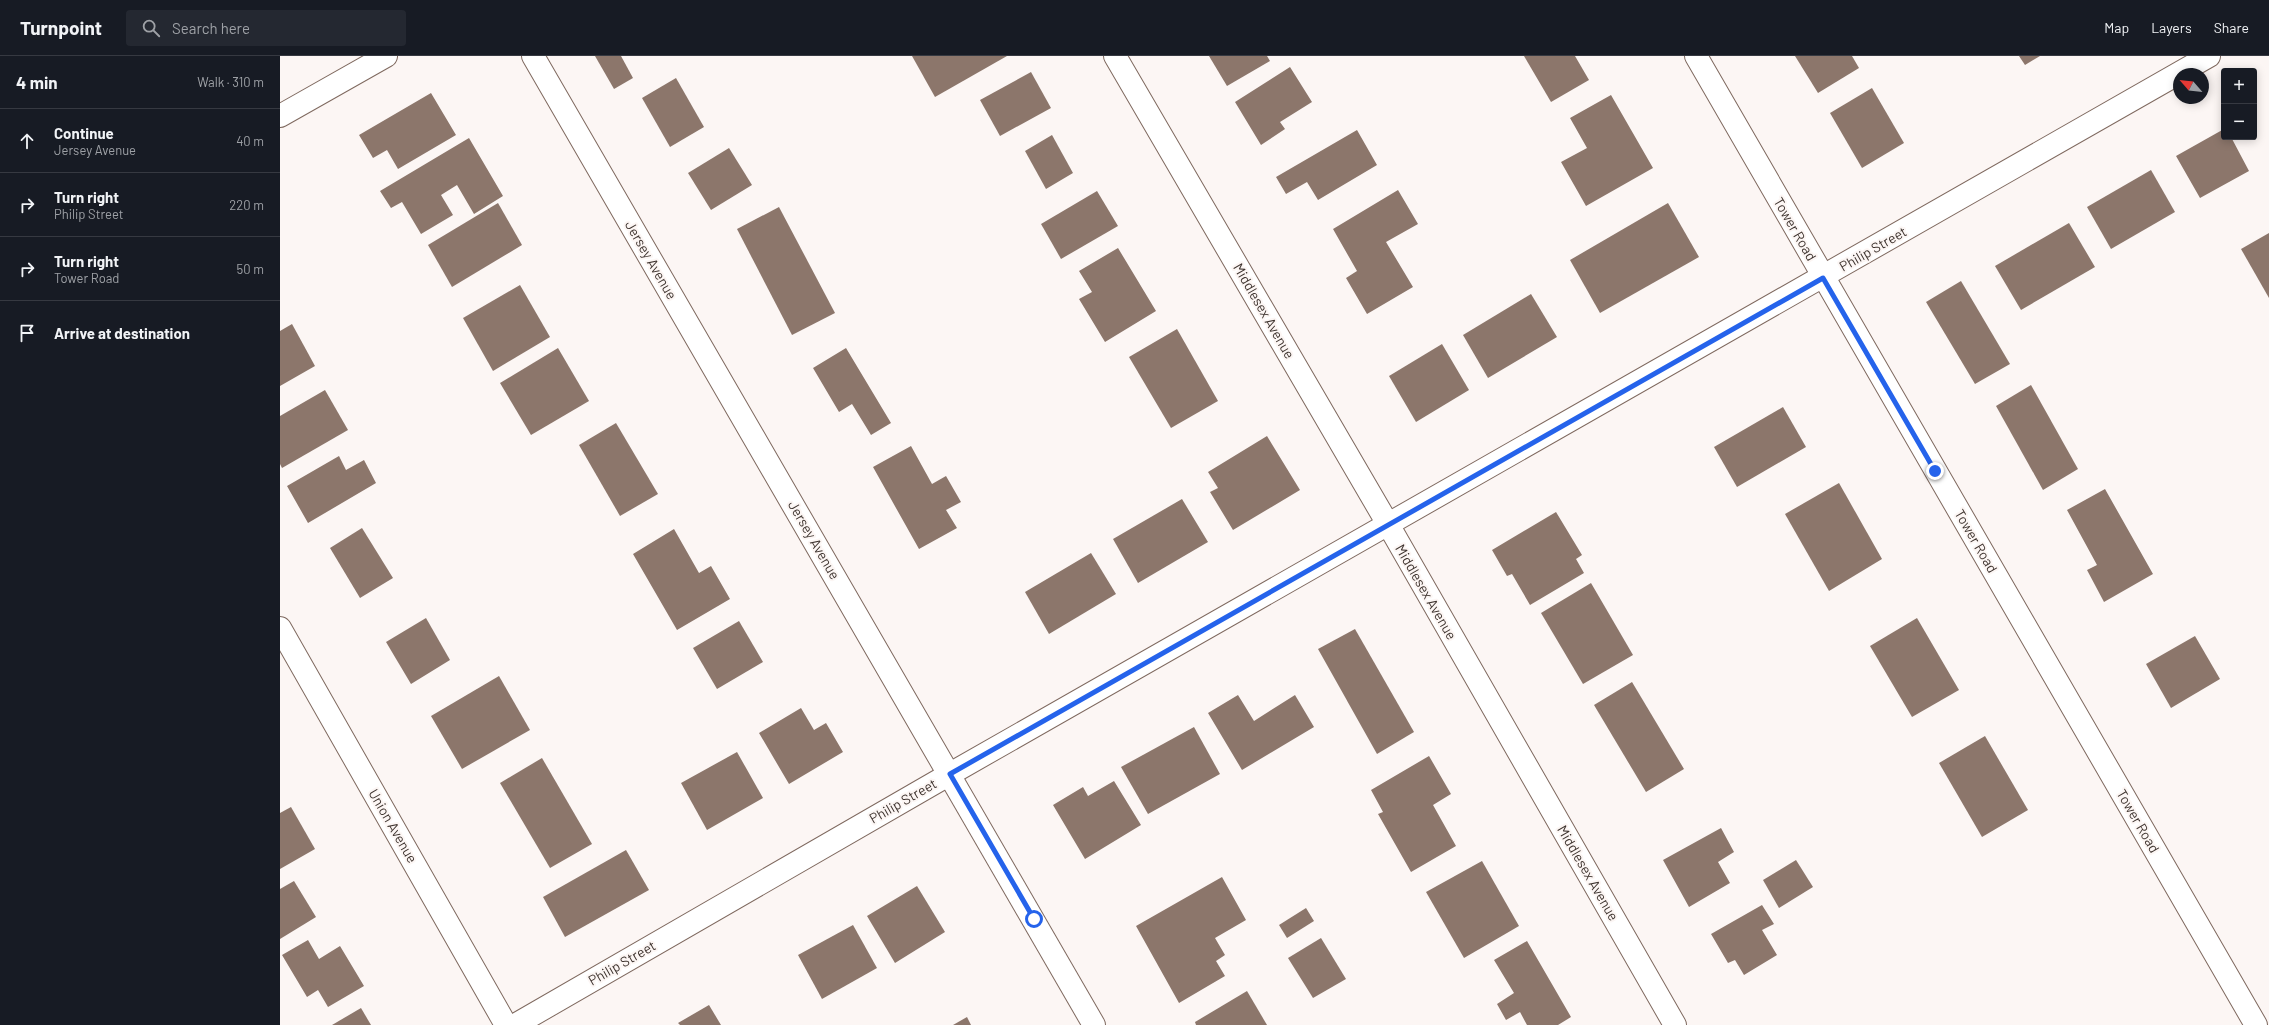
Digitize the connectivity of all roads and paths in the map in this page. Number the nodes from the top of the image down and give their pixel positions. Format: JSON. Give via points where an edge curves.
{"nodes":[{"id":1,"x":386,"y":56,"type":"edge"},
{"id":2,"x":533,"y":56,"type":"edge"},
{"id":3,"x":1115,"y":56,"type":"edge"},
{"id":4,"x":1696,"y":56,"type":"edge"},
{"id":5,"x":2209,"y":56,"type":"edge"},
{"id":6,"x":280,"y":116,"type":"edge"},
{"id":7,"x":1823,"y":278,"type":"junction"},
{"id":8,"x":1388,"y":526,"type":"junction"},
{"id":9,"x":280,"y":628,"type":"edge"},
{"id":10,"x":950,"y":774,"type":"junction"},
{"id":11,"x":506,"y":1025,"type":"edge"},
{"id":12,"x":515,"y":1025,"type":"edge"},
{"id":13,"x":1094,"y":1025,"type":"edge"},
{"id":14,"x":1675,"y":1025,"type":"edge"},
{"id":15,"x":2256,"y":1025,"type":"edge"}],
"edges":[{"from":1,"to":6,"type":"street"},
{"from":2,"to":10,"type":"street","name":"Jersey Avenue"},
{"from":3,"to":8,"type":"street","name":"Middlesex Avenue"},
{"from":4,"to":7,"type":"street","name":"Tower Road"},
{"from":5,"to":7,"type":"street","name":"Philip Street"},
{"from":7,"to":8,"type":"street","name":"Philip Street"},
{"from":7,"to":15,"type":"street","name":"Tower Road"},
{"from":8,"to":10,"type":"street","name":"Philip Street"},
{"from":8,"to":14,"type":"street","name":"Middlesex Avenue"},
{"from":9,"to":11,"type":"street","name":"Union Avenue"},
{"from":10,"to":12,"type":"street","name":"Philip Street"},
{"from":10,"to":13,"type":"street","name":"Jersey Avenue"}]}
